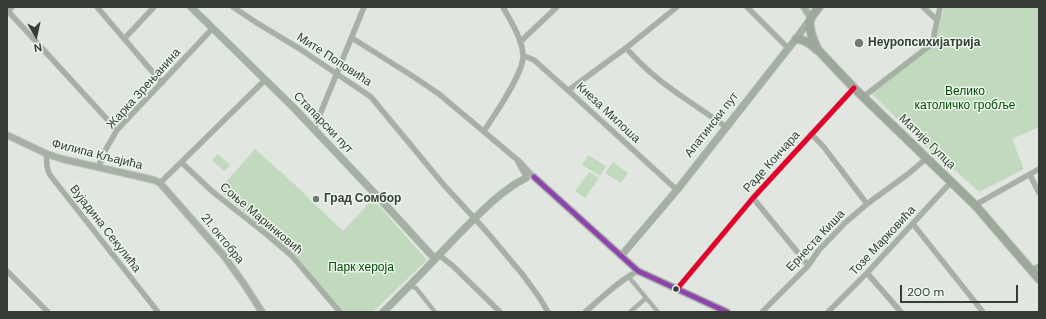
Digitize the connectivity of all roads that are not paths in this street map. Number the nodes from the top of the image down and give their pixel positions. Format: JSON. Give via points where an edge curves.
{"nodes":[{"id":1,"x":97,"y":7,"type":"edge"},
{"id":2,"x":154,"y":7,"type":"edge"},
{"id":3,"x":233,"y":7,"type":"edge"},
{"id":4,"x":364,"y":7,"type":"edge"},
{"id":5,"x":503,"y":7,"type":"edge"},
{"id":6,"x":677,"y":7,"type":"edge"},
{"id":7,"x":747,"y":7,"type":"edge"},
{"id":8,"x":804,"y":7,"type":"edge"},
{"id":9,"x":819,"y":7,"type":"edge"},
{"id":10,"x":923,"y":7,"type":"edge"},
{"id":11,"x":940,"y":7,"type":"edge"},
{"id":12,"x":193,"y":8,"type":"edge"},
{"id":13,"x":555,"y":8,"type":"edge"},
{"id":14,"x":8,"y":10,"type":"edge"},
{"id":15,"x":811,"y":18,"type":"junction"},
{"id":16,"x":937,"y":20,"type":"junction"},
{"id":17,"x":213,"y":28,"type":"junction"},
{"id":18,"x":352,"y":38,"type":"junction"},
{"id":19,"x":124,"y":39,"type":"junction"},
{"id":20,"x":796,"y":39,"type":"junction"},
{"id":21,"x":520,"y":42,"type":"junction"},
{"id":22,"x":626,"y":48,"type":"junction"},
{"id":23,"x":788,"y":48,"type":"junction"},
{"id":24,"x":818,"y":50,"type":"junction"},
{"id":25,"x":524,"y":56,"type":"junction"},
{"id":26,"x":337,"y":74,"type":"junction"},
{"id":27,"x":265,"y":80,"type":"junction"},
{"id":28,"x":162,"y":83,"type":"junction"},
{"id":29,"x":854,"y":88,"type":"junction"},
{"id":30,"x":569,"y":90,"type":"junction"},
{"id":31,"x":863,"y":97,"type":"junction"},
{"id":32,"x":726,"y":127,"type":"junction"},
{"id":33,"x":314,"y":129,"type":"junction"},
{"id":34,"x":117,"y":130,"type":"junction"},
{"id":35,"x":484,"y":131,"type":"junction"},
{"id":36,"x":811,"y":134,"type":"junction"},
{"id":37,"x":7,"y":135,"type":"edge"},
{"id":38,"x":47,"y":154,"type":"junction"},
{"id":39,"x":927,"y":158,"type":"junction"},
{"id":40,"x":182,"y":163,"type":"junction"},
{"id":41,"x":98,"y":168,"type":"junction"},
{"id":42,"x":1039,"y":170,"type":"edge"},
{"id":43,"x":1030,"y":175,"type":"junction"},
{"id":44,"x":530,"y":178,"type":"junction"},
{"id":45,"x":951,"y":182,"type":"junction"},
{"id":46,"x":160,"y":183,"type":"junction"},
{"id":47,"x":676,"y":190,"type":"junction"},
{"id":48,"x":1039,"y":193,"type":"edge"},
{"id":49,"x":753,"y":198,"type":"junction"},
{"id":50,"x":867,"y":204,"type":"junction"},
{"id":51,"x":975,"y":205,"type":"junction"},
{"id":52,"x":475,"y":218,"type":"junction"},
{"id":53,"x":912,"y":224,"type":"junction"},
{"id":54,"x":621,"y":256,"type":"junction"},
{"id":55,"x":437,"y":257,"type":"junction"},
{"id":56,"x":808,"y":265,"type":"junction"},
{"id":57,"x":1035,"y":268,"type":"edge"},
{"id":58,"x":638,"y":270,"type":"junction"},
{"id":59,"x":7,"y":271,"type":"edge"},
{"id":60,"x":867,"y":272,"type":"junction"},
{"id":61,"x":628,"y":276,"type":"junction"},
{"id":62,"x":1039,"y":278,"type":"edge"},
{"id":63,"x":413,"y":287,"type":"junction"},
{"id":64,"x":677,"y":289,"type":"junction"},
{"id":65,"x":646,"y":298,"type":"junction"},
{"id":66,"x":48,"y":312,"type":"edge"},
{"id":67,"x":158,"y":312,"type":"edge"},
{"id":68,"x":262,"y":312,"type":"edge"},
{"id":69,"x":340,"y":312,"type":"edge"},
{"id":70,"x":383,"y":312,"type":"edge"},
{"id":71,"x":435,"y":312,"type":"edge"},
{"id":72,"x":500,"y":312,"type":"edge"},
{"id":73,"x":548,"y":312,"type":"edge"},
{"id":74,"x":585,"y":312,"type":"edge"},
{"id":75,"x":630,"y":312,"type":"edge"},
{"id":76,"x":658,"y":312,"type":"edge"},
{"id":77,"x":727,"y":312,"type":"edge"},
{"id":78,"x":762,"y":312,"type":"edge"},
{"id":79,"x":828,"y":312,"type":"edge"},
{"id":80,"x":901,"y":312,"type":"edge"},
{"id":81,"x":983,"y":312,"type":"edge"}],
"edges":[{"from":1,"to":19,"type":"street"},
{"from":2,"to":19,"type":"street"},
{"from":3,"to":26,"type":"street","name":"Мите Поповића"},
{"from":4,"to":18,"type":"street"},
{"from":5,"to":21,"type":"street"},
{"from":6,"to":22,"type":"street"},
{"from":7,"to":23,"type":"street"},
{"from":8,"to":15,"type":"street"},
{"from":9,"to":15,"type":"main road","name":"Апатински пут"},
{"from":10,"to":16,"type":"street"},
{"from":11,"to":16,"type":"street"},
{"from":12,"to":17,"type":"main road","name":"Стапарски пут"},
{"from":13,"to":21,"type":"street"},
{"from":14,"to":34,"type":"street"},
{"from":15,"to":20,"type":"main road","name":"Апатински пут"},
{"from":15,"to":24,"type":"main road","name":"Матије Гупца","via":[[811,30]]},
{"from":16,"to":31,"type":"street","via":[[932,44]]},
{"from":17,"to":27,"type":"main road","name":"Стапарски пут"},
{"from":17,"to":28,"type":"street","name":"Жарка Зрењанина"},
{"from":18,"to":26,"type":"street"},
{"from":18,"to":35,"type":"street","via":[[439,94]]},
{"from":19,"to":28,"type":"street"},
{"from":20,"to":23,"type":"main road","name":"Апатински пут"},
{"from":20,"to":24,"type":"main road","via":[[805,41]]},
{"from":21,"to":25,"type":"street"},
{"from":22,"to":30,"type":"street"},
{"from":22,"to":32,"type":"street","via":[[657,78]]},
{"from":23,"to":32,"type":"main road","name":"Апатински пут"},
{"from":24,"to":29,"type":"main road","name":"Матије Гупца"},
{"from":25,"to":30,"type":"street","name":"Кнеза Милоша","via":[[534,60]]},
{"from":25,"to":35,"type":"street","via":[[514,83]]},
{"from":26,"to":33,"type":"street"},
{"from":26,"to":52,"type":"street","name":"Мите Поповића","via":[[371,96],[438,178]]},
{"from":27,"to":33,"type":"main road","name":"Стапарски пут"},
{"from":27,"to":40,"type":"street"},
{"from":28,"to":34,"type":"street","name":"Жарка Зрењанина"},
{"from":29,"to":31,"type":"main road","name":"Матије Гупца"},
{"from":29,"to":36,"type":"street","name":"Раде Кончара"},
{"from":30,"to":47,"type":"street","name":"Кнеза Милоша"},
{"from":31,"to":39,"type":"main road","name":"Матије Гупца"},
{"from":32,"to":47,"type":"main road","name":"Апатински пут"},
{"from":33,"to":55,"type":"main road","name":"Стапарски пут"},
{"from":34,"to":41,"type":"street","name":"Жарка Зрењанина"},
{"from":35,"to":44,"type":"street","via":[[517,159]]},
{"from":36,"to":49,"type":"street","name":"Раде Кончара"},
{"from":36,"to":50,"type":"street"},
{"from":37,"to":38,"type":"street","name":"Филипа Кљајића"},
{"from":38,"to":41,"type":"street","name":"Филипа Кљајића"},
{"from":38,"to":67,"type":"street","name":"Вујадина Секулића","via":[[47,171]]},
{"from":39,"to":45,"type":"main road","name":"Матије Гупца"},
{"from":39,"to":50,"type":"street","name":"Ернеста Киша"},
{"from":40,"to":46,"type":"street"},
{"from":40,"to":69,"type":"street","name":"Соње Маринковић","via":[[213,192],[292,256]]},
{"from":41,"to":46,"type":"street","name":"Филипа Кљајића"},
{"from":42,"to":43,"type":"street"},
{"from":43,"to":48,"type":"street"},
{"from":43,"to":51,"type":"street"},
{"from":44,"to":52,"type":"main road","via":[[510,188]]},
{"from":44,"to":54,"type":"main road","via":[[551,192]]},
{"from":45,"to":51,"type":"main road","name":"Матије Гупца"},
{"from":45,"to":53,"type":"street","name":"Тозе Марковића"},
{"from":46,"to":68,"type":"street","name":"21. октобра","via":[[224,256]]},
{"from":47,"to":54,"type":"main road","name":"Апатински пут"},
{"from":49,"to":56,"type":"street"},
{"from":49,"to":64,"type":"street","name":"Раде Кончара"},
{"from":50,"to":56,"type":"street","name":"Ернеста Киша","via":[[834,234]]},
{"from":51,"to":57,"type":"main road","name":"Матије Гупца"},
{"from":52,"to":55,"type":"main road"},
{"from":52,"to":73,"type":"street","name":"Мите Поповића","via":[[524,275]]},
{"from":53,"to":60,"type":"street","name":"Тозе Марковића"},
{"from":53,"to":81,"type":"street"},
{"from":54,"to":58,"type":"main road"},
{"from":55,"to":63,"type":"main road","via":[[416,279]]},
{"from":55,"to":72,"type":"street","via":[[453,266]]},
{"from":56,"to":78,"type":"street","name":"Ернеста Киша"},
{"from":57,"to":62,"type":"main road","name":"Матије Гупца"},
{"from":58,"to":61,"type":"street"},
{"from":58,"to":64,"type":"main road"},
{"from":59,"to":66,"type":"street"},
{"from":60,"to":79,"type":"street","name":"Тозе Марковића"},
{"from":60,"to":80,"type":"street"},
{"from":61,"to":65,"type":"street"},
{"from":61,"to":74,"type":"street"},
{"from":63,"to":70,"type":"main road"},
{"from":63,"to":71,"type":"street"},
{"from":64,"to":77,"type":"main road"},
{"from":65,"to":75,"type":"street"},
{"from":65,"to":76,"type":"street"}]}
